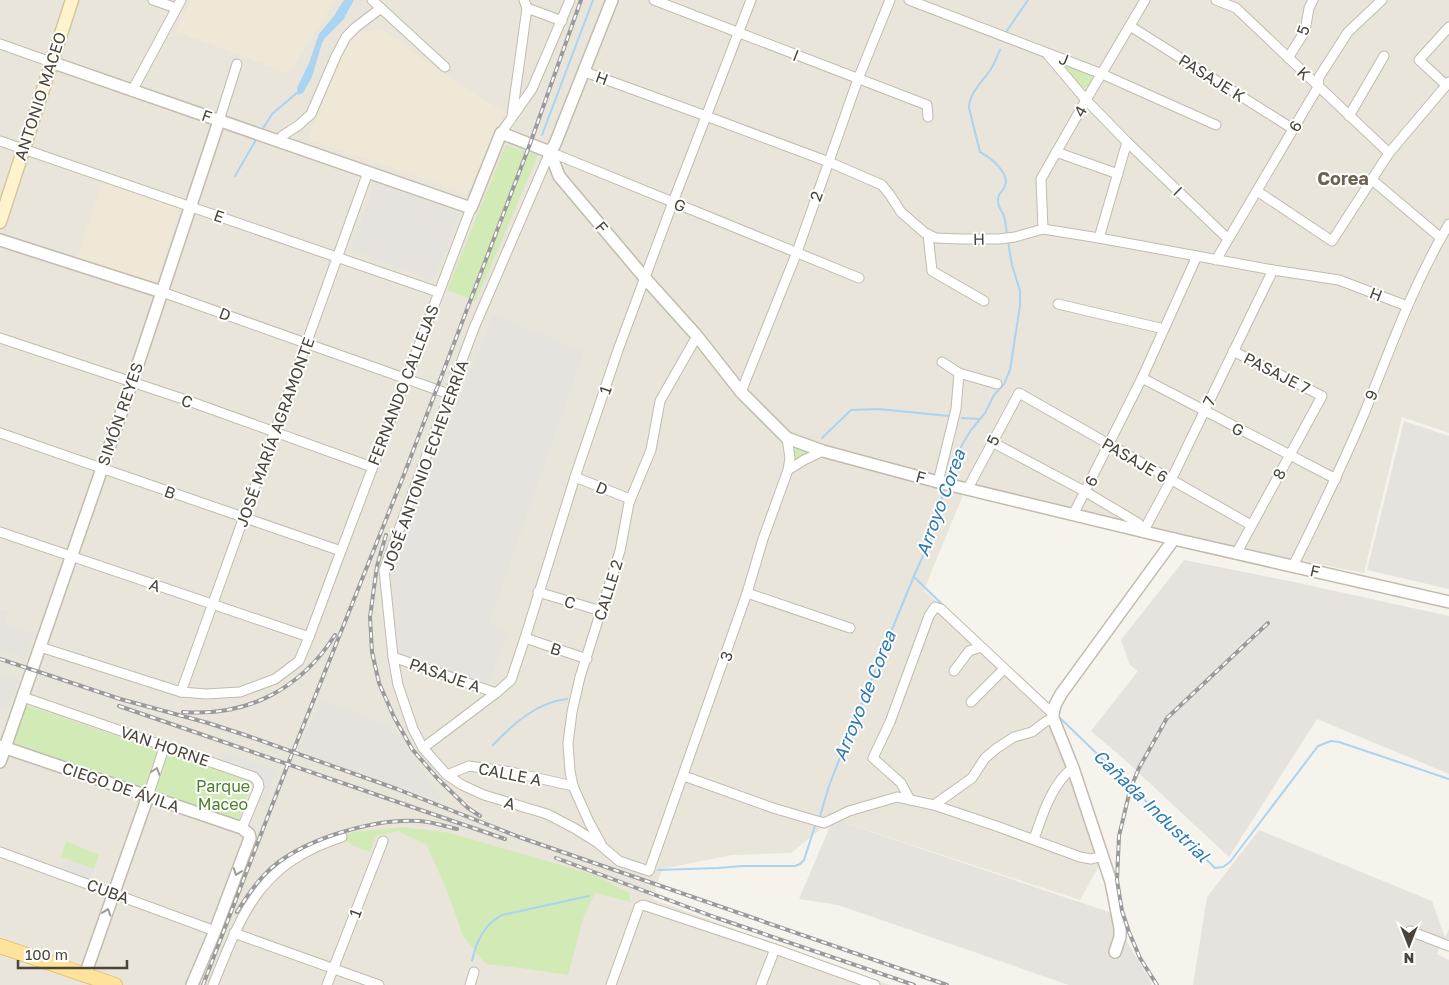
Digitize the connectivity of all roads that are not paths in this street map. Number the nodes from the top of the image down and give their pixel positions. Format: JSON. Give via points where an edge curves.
{"nodes":[{"id":1,"x":72,"y":0,"type":"edge"},
{"id":2,"x":153,"y":0,"type":"edge"},
{"id":3,"x":372,"y":0,"type":"edge"},
{"id":4,"x":570,"y":0,"type":"edge"},
{"id":5,"x":612,"y":0,"type":"edge"},
{"id":6,"x":654,"y":0,"type":"edge"},
{"id":7,"x":751,"y":0,"type":"edge"},
{"id":8,"x":890,"y":0,"type":"edge"},
{"id":9,"x":909,"y":0,"type":"edge"},
{"id":10,"x":1146,"y":0,"type":"edge"},
{"id":11,"x":1216,"y":0,"type":"edge"},
{"id":12,"x":1313,"y":0,"type":"edge"},
{"id":13,"x":1382,"y":0,"type":"edge"},
{"id":14,"x":179,"y":4,"type":"edge"},
{"id":15,"x":525,"y":4,"type":"edge"},
{"id":16,"x":381,"y":8,"type":"junction"},
{"id":17,"x":562,"y":21,"type":"junction"},
{"id":18,"x":1130,"y":26,"type":"junction"},
{"id":19,"x":1449,"y":27,"type":"edge"},
{"id":20,"x":739,"y":33,"type":"junction"},
{"id":21,"x":0,"y":44,"type":"edge"},
{"id":22,"x":1047,"y":53,"type":"junction"},
{"id":23,"x":1384,"y":56,"type":"dead end"},
{"id":24,"x":1288,"y":58,"type":"junction"},
{"id":25,"x":51,"y":62,"type":"junction"},
{"id":26,"x":237,"y":64,"type":"dead end"},
{"id":27,"x":445,"y":67,"type":"dead end"},
{"id":28,"x":584,"y":72,"type":"junction"},
{"id":29,"x":1102,"y":74,"type":"junction"},
{"id":30,"x":858,"y":79,"type":"junction"},
{"id":31,"x":1448,"y":83,"type":"edge"},
{"id":32,"x":1318,"y":87,"type":"junction"},
{"id":33,"x":132,"y":91,"type":"junction"},
{"id":34,"x":1086,"y":100,"type":"junction"},
{"id":35,"x":706,"y":116,"type":"junction"},
{"id":36,"x":1350,"y":116,"type":"junction"},
{"id":37,"x":928,"y":117,"type":"dead end"},
{"id":38,"x":512,"y":119,"type":"junction"},
{"id":39,"x":219,"y":120,"type":"junction"},
{"id":40,"x":1216,"y":125,"type":"dead end"},
{"id":41,"x":1293,"y":129,"type":"junction"},
{"id":42,"x":501,"y":133,"type":"junction"},
{"id":43,"x":276,"y":140,"type":"junction"},
{"id":44,"x":0,"y":141,"type":"edge"},
{"id":45,"x":1127,"y":142,"type":"junction"},
{"id":46,"x":23,"y":149,"type":"junction"},
{"id":47,"x":550,"y":152,"type":"junction"},
{"id":48,"x":1056,"y":152,"type":"junction"},
{"id":49,"x":1389,"y":154,"type":"junction"},
{"id":50,"x":828,"y":162,"type":"junction"},
{"id":51,"x":368,"y":172,"type":"junction"},
{"id":52,"x":1118,"y":174,"type":"junction"},
{"id":53,"x":1371,"y":179,"type":"junction"},
{"id":54,"x":1257,"y":191,"type":"junction"},
{"id":55,"x":672,"y":202,"type":"junction"},
{"id":56,"x":190,"y":206,"type":"junction"},
{"id":57,"x":471,"y":208,"type":"junction"},
{"id":58,"x":0,"y":222,"type":"edge"},
{"id":59,"x":1449,"y":224,"type":"edge"},
{"id":60,"x":1043,"y":229,"type":"junction"},
{"id":61,"x":928,"y":234,"type":"junction"},
{"id":62,"x":1099,"y":238,"type":"junction"},
{"id":63,"x":1441,"y":238,"type":"junction"},
{"id":64,"x":1228,"y":239,"type":"junction"},
{"id":65,"x":0,"y":240,"type":"edge"},
{"id":66,"x":796,"y":252,"type":"junction"},
{"id":67,"x":338,"y":256,"type":"junction"},
{"id":68,"x":1197,"y":256,"type":"junction"},
{"id":69,"x":1216,"y":260,"type":"junction"},
{"id":70,"x":1272,"y":270,"type":"junction"},
{"id":71,"x":644,"y":277,"type":"junction"},
{"id":72,"x":859,"y":278,"type":"dead end"},
{"id":73,"x":162,"y":292,"type":"junction"},
{"id":74,"x":438,"y":292,"type":"junction"},
{"id":75,"x":984,"y":301,"type":"dead end"},
{"id":76,"x":1058,"y":304,"type":"dead end"},
{"id":77,"x":1407,"y":306,"type":"junction"},
{"id":78,"x":1164,"y":329,"type":"junction"},
{"id":79,"x":697,"y":336,"type":"junction"},
{"id":80,"x":0,"y":338,"type":"edge"},
{"id":81,"x":306,"y":344,"type":"junction"},
{"id":82,"x":1233,"y":351,"type":"junction"},
{"id":83,"x":942,"y":362,"type":"dead end"},
{"id":84,"x":959,"y":373,"type":"junction"},
{"id":85,"x":1142,"y":378,"type":"junction"},
{"id":86,"x":406,"y":380,"type":"junction"},
{"id":87,"x":132,"y":382,"type":"junction"},
{"id":88,"x":997,"y":384,"type":"dead end"},
{"id":89,"x":741,"y":392,"type":"junction"},
{"id":90,"x":1019,"y":393,"type":"joint"},
{"id":91,"x":449,"y":394,"type":"junction"},
{"id":92,"x":1322,"y":396,"type":"joint"},
{"id":93,"x":1204,"y":411,"type":"junction"},
{"id":94,"x":276,"y":432,"type":"junction"},
{"id":95,"x":0,"y":433,"type":"edge"},
{"id":96,"x":787,"y":438,"type":"junction"},
{"id":97,"x":992,"y":442,"type":"junction"},
{"id":98,"x":1109,"y":445,"type":"junction"},
{"id":99,"x":823,"y":451,"type":"junction"},
{"id":100,"x":1289,"y":456,"type":"junction"},
{"id":101,"x":372,"y":467,"type":"junction"},
{"id":102,"x":101,"y":468,"type":"junction"},
{"id":103,"x":788,"y":470,"type":"junction"},
{"id":104,"x":574,"y":477,"type":"junction"},
{"id":105,"x":1336,"y":479,"type":"junction"},
{"id":106,"x":1171,"y":480,"type":"junction"},
{"id":107,"x":938,"y":482,"type":"junction"},
{"id":108,"x":968,"y":488,"type":"junction"},
{"id":109,"x":1086,"y":492,"type":"junction"},
{"id":110,"x":630,"y":499,"type":"junction"},
{"id":111,"x":1073,"y":515,"type":"junction"},
{"id":112,"x":244,"y":517,"type":"junction"},
{"id":113,"x":1251,"y":525,"type":"junction"},
{"id":114,"x":0,"y":532,"type":"edge"},
{"id":115,"x":1143,"y":532,"type":"junction"},
{"id":116,"x":1174,"y":539,"type":"junction"},
{"id":117,"x":340,"y":551,"type":"junction"},
{"id":118,"x":1236,"y":554,"type":"junction"},
{"id":119,"x":71,"y":556,"type":"junction"},
{"id":120,"x":1293,"y":566,"type":"junction"},
{"id":121,"x":538,"y":592,"type":"junction"},
{"id":122,"x":747,"y":594,"type":"junction"},
{"id":123,"x":1449,"y":602,"type":"edge"},
{"id":124,"x":213,"y":605,"type":"junction"},
{"id":125,"x":601,"y":611,"type":"junction"},
{"id":126,"x":850,"y":628,"type":"dead end"},
{"id":127,"x":310,"y":637,"type":"junction"},
{"id":128,"x":525,"y":638,"type":"junction"},
{"id":129,"x":40,"y":647,"type":"junction"},
{"id":130,"x":981,"y":647,"type":"junction"},
{"id":131,"x":393,"y":657,"type":"junction"},
{"id":132,"x":587,"y":659,"type":"junction"},
{"id":133,"x":1004,"y":669,"type":"junction"},
{"id":134,"x":954,"y":671,"type":"dead end"},
{"id":135,"x":181,"y":692,"type":"junction"},
{"id":136,"x":496,"y":693,"type":"junction"},
{"id":137,"x":23,"y":697,"type":"junction"},
{"id":138,"x":971,"y":702,"type":"dead end"},
{"id":139,"x":1053,"y":716,"type":"junction"},
{"id":140,"x":165,"y":745,"type":"junction"},
{"id":141,"x":3,"y":747,"type":"edge"},
{"id":142,"x":423,"y":748,"type":"junction"},
{"id":143,"x":0,"y":762,"type":"edge"},
{"id":144,"x":1073,"y":768,"type":"junction"},
{"id":145,"x":448,"y":775,"type":"junction"},
{"id":146,"x":684,"y":776,"type":"junction"},
{"id":147,"x":573,"y":786,"type":"junction"},
{"id":148,"x":148,"y":796,"type":"junction"},
{"id":149,"x":910,"y":800,"type":"junction"},
{"id":150,"x":934,"y":805,"type":"junction"},
{"id":151,"x":242,"y":828,"type":"junction"},
{"id":152,"x":342,"y":837,"type":"dead end"},
{"id":153,"x":1034,"y":839,"type":"junction"},
{"id":154,"x":384,"y":841,"type":"dead end"},
{"id":155,"x":604,"y":849,"type":"junction"},
{"id":156,"x":0,"y":852,"type":"edge"},
{"id":157,"x":1103,"y":856,"type":"junction"},
{"id":158,"x":649,"y":871,"type":"joint"},
{"id":159,"x":114,"y":894,"type":"junction"},
{"id":160,"x":1410,"y":930,"type":"dead end"},
{"id":161,"x":215,"y":931,"type":"junction"},
{"id":162,"x":234,"y":933,"type":"junction"},
{"id":163,"x":0,"y":946,"type":"edge"},
{"id":164,"x":1449,"y":946,"type":"edge"},
{"id":165,"x":775,"y":948,"type":"junction"},
{"id":166,"x":1115,"y":952,"type":"dead end"},
{"id":167,"x":334,"y":969,"type":"junction"},
{"id":168,"x":474,"y":972,"type":"dead end"},
{"id":169,"x":84,"y":980,"type":"edge"},
{"id":170,"x":115,"y":985,"type":"edge"},
{"id":171,"x":192,"y":985,"type":"edge"},
{"id":172,"x":213,"y":985,"type":"edge"},
{"id":173,"x":328,"y":985,"type":"edge"},
{"id":174,"x":379,"y":985,"type":"edge"},
{"id":175,"x":470,"y":985,"type":"edge"},
{"id":176,"x":611,"y":985,"type":"edge"},
{"id":177,"x":761,"y":985,"type":"edge"},
{"id":178,"x":875,"y":985,"type":"edge"}],
"edges":[{"from":1,"to":25,"type":"main road","name":"ANTONIO MACEO"},
{"from":2,"to":14,"type":"street"},
{"from":3,"to":16,"type":"street"},
{"from":4,"to":17,"type":"street","name":"FERNANDO CALLEJAS"},
{"from":5,"to":28,"type":"street"},
{"from":6,"to":20,"type":"street","name":"I"},
{"from":7,"to":20,"type":"street","name":"1"},
{"from":8,"to":30,"type":"street","name":"2"},
{"from":9,"to":22,"type":"street","name":"J"},
{"from":10,"to":18,"type":"street","name":"4"},
{"from":11,"to":24,"type":"street","name":"K","via":[[1236,8]]},
{"from":12,"to":24,"type":"street","name":"5","via":[[1305,31]]},
{"from":13,"to":32,"type":"street","name":"6","via":[[1348,32],[1319,78]]},
{"from":14,"to":33,"type":"street"},
{"from":15,"to":17,"type":"street"},
{"from":15,"to":38,"type":"street"},
{"from":16,"to":27,"type":"street"},
{"from":16,"to":43,"type":"street","via":[[346,37],[311,114]]},
{"from":17,"to":38,"type":"street","name":"FERNANDO CALLEJAS","via":[[532,89]]},
{"from":18,"to":29,"type":"street","name":"4"},
{"from":18,"to":41,"type":"street","name":"PASAJE K"},
{"from":19,"to":31,"type":"street","via":[[1419,60]]},
{"from":20,"to":30,"type":"street","name":"I"},
{"from":20,"to":35,"type":"street","name":"1"},
{"from":21,"to":25,"type":"street","name":"F"},
{"from":22,"to":29,"type":"street","name":"J"},
{"from":22,"to":34,"type":"street","name":"I"},
{"from":23,"to":36,"type":"street"},
{"from":24,"to":32,"type":"street","name":"K"},
{"from":25,"to":33,"type":"street","name":"F"},
{"from":25,"to":46,"type":"main road","name":"ANTONIO MACEO"},
{"from":26,"to":39,"type":"street","name":"SIMÓN REYES"},
{"from":28,"to":35,"type":"street","name":"H"},
{"from":28,"to":47,"type":"street"},
{"from":29,"to":34,"type":"street","name":"4"},
{"from":29,"to":40,"type":"street","name":"J"},
{"from":30,"to":37,"type":"street","name":"I","via":[[927,105]]},
{"from":30,"to":50,"type":"street","name":"2"},
{"from":31,"to":49,"type":"street"},
{"from":32,"to":36,"type":"street","name":"K"},
{"from":32,"to":41,"type":"street","name":"6"},
{"from":33,"to":39,"type":"street","name":"F"},
{"from":34,"to":45,"type":"street","name":"I"},
{"from":34,"to":48,"type":"street","name":"4"},
{"from":35,"to":50,"type":"street","name":"H"},
{"from":35,"to":55,"type":"street","name":"1"},
{"from":36,"to":49,"type":"street","name":"K"},
{"from":38,"to":42,"type":"street","name":"FERNANDO CALLEJAS"},
{"from":39,"to":43,"type":"street","name":"F"},
{"from":39,"to":56,"type":"street","name":"SIMÓN REYES"},
{"from":41,"to":54,"type":"street","name":"6"},
{"from":42,"to":47,"type":"street","name":"G"},
{"from":42,"to":57,"type":"street","name":"FERNANDO CALLEJAS"},
{"from":43,"to":51,"type":"street","name":"F"},
{"from":44,"to":46,"type":"street","name":"E"},
{"from":45,"to":52,"type":"street"},
{"from":45,"to":64,"type":"street","name":"I"},
{"from":46,"to":56,"type":"street","name":"E"},
{"from":46,"to":58,"type":"main road","name":"ANTONIO MACEO"},
{"from":47,"to":55,"type":"street","name":"G"},
{"from":47,"to":71,"type":"street","name":"F","via":[[559,176]]},
{"from":47,"to":91,"type":"street","name":"JOSÉ ANTONIO ECHEVERRÍA"},
{"from":48,"to":52,"type":"street"},
{"from":48,"to":60,"type":"street","name":"4","via":[[1041,179]]},
{"from":49,"to":53,"type":"street"},
{"from":50,"to":61,"type":"street","name":"H","via":[[882,185],[901,212]]},
{"from":50,"to":66,"type":"street","name":"2"},
{"from":51,"to":57,"type":"street","name":"F"},
{"from":51,"to":67,"type":"street","name":"JOSÉ MARÍA AGRAMONTE"},
{"from":52,"to":62,"type":"street"},
{"from":53,"to":54,"type":"street","via":[[1332,241]]},
{"from":53,"to":63,"type":"street"},
{"from":54,"to":64,"type":"street","name":"6"},
{"from":55,"to":66,"type":"street","name":"G"},
{"from":55,"to":71,"type":"street","name":"1"},
{"from":56,"to":67,"type":"street","name":"E"},
{"from":56,"to":73,"type":"street","name":"SIMÓN REYES"},
{"from":57,"to":74,"type":"street","name":"FERNANDO CALLEJAS"},
{"from":59,"to":63,"type":"street","name":"9"},
{"from":60,"to":61,"type":"street","name":"H","via":[[999,239],[936,238]]},
{"from":60,"to":62,"type":"street","name":"H"},
{"from":61,"to":75,"type":"street","via":[[932,271]]},
{"from":62,"to":68,"type":"street","name":"H"},
{"from":63,"to":77,"type":"street","name":"9"},
{"from":64,"to":69,"type":"street","name":"6"},
{"from":65,"to":73,"type":"street","name":"D"},
{"from":66,"to":72,"type":"street","name":"G"},
{"from":66,"to":89,"type":"street","name":"2"},
{"from":67,"to":74,"type":"street","name":"E"},
{"from":67,"to":81,"type":"street","name":"JOSÉ MARÍA AGRAMONTE"},
{"from":68,"to":69,"type":"street","name":"H"},
{"from":68,"to":78,"type":"street","name":"6"},
{"from":69,"to":70,"type":"street","name":"H"},
{"from":70,"to":77,"type":"street","name":"H","via":[[1339,280]]},
{"from":70,"to":82,"type":"street","name":"7"},
{"from":71,"to":79,"type":"street","name":"F"},
{"from":71,"to":104,"type":"street","name":"1"},
{"from":73,"to":81,"type":"street","name":"D"},
{"from":73,"to":87,"type":"street","name":"SIMÓN REYES"},
{"from":74,"to":86,"type":"street","name":"FERNANDO CALLEJAS"},
{"from":76,"to":78,"type":"street"},
{"from":77,"to":105,"type":"street","name":"9"},
{"from":78,"to":85,"type":"street","name":"6"},
{"from":79,"to":89,"type":"street","name":"F"},
{"from":79,"to":110,"type":"street","name":"CALLE 2","via":[[660,401],[651,450]]},
{"from":80,"to":87,"type":"street","name":"C"},
{"from":81,"to":86,"type":"street","name":"D"},
{"from":81,"to":94,"type":"street","name":"JOSÉ MARÍA AGRAMONTE"},
{"from":82,"to":92,"type":"street","name":"PASAJE 7"},
{"from":82,"to":93,"type":"street","name":"7"},
{"from":83,"to":84,"type":"street"},
{"from":84,"to":88,"type":"street"},
{"from":84,"to":107,"type":"street","via":[[956,409]]},
{"from":85,"to":93,"type":"street","name":"G"},
{"from":85,"to":98,"type":"street","name":"6"},
{"from":86,"to":91,"type":"street","name":"D"},
{"from":86,"to":101,"type":"street","name":"FERNANDO CALLEJAS"},
{"from":87,"to":94,"type":"street","name":"C"},
{"from":87,"to":102,"type":"street","name":"SIMÓN REYES"},
{"from":89,"to":96,"type":"street","name":"F"},
{"from":90,"to":97,"type":"street","name":"5"},
{"from":90,"to":98,"type":"street","name":"PASAJE 6"},
{"from":91,"to":131,"type":"street","name":"JOSÉ ANTONIO ECHEVERRÍA","via":[[384,570]]},
{"from":92,"to":100,"type":"street","name":"8"},
{"from":93,"to":100,"type":"street","name":"G"},
{"from":93,"to":106,"type":"street","name":"7"},
{"from":94,"to":101,"type":"street","name":"C"},
{"from":94,"to":112,"type":"street","name":"JOSÉ MARÍA AGRAMONTE"},
{"from":95,"to":102,"type":"street","name":"B"},
{"from":96,"to":99,"type":"street","name":"F"},
{"from":96,"to":103,"type":"street","name":"3"},
{"from":97,"to":108,"type":"street","name":"5"},
{"from":97,"to":109,"type":"street"},
{"from":98,"to":106,"type":"street","name":"PASAJE 6"},
{"from":98,"to":109,"type":"street","name":"6"},
{"from":99,"to":103,"type":"street"},
{"from":99,"to":107,"type":"street","name":"F"},
{"from":100,"to":105,"type":"street","name":"G"},
{"from":100,"to":113,"type":"street","name":"8"},
{"from":101,"to":117,"type":"street","name":"FERNANDO CALLEJAS"},
{"from":102,"to":112,"type":"street","name":"B"},
{"from":102,"to":119,"type":"street","name":"SIMÓN REYES"},
{"from":103,"to":122,"type":"street","name":"3","via":[[762,538]]},
{"from":104,"to":110,"type":"street","name":"D"},
{"from":104,"to":121,"type":"street","name":"1"},
{"from":105,"to":120,"type":"street","name":"9"},
{"from":106,"to":113,"type":"street","name":"PASAJE 6"},
{"from":106,"to":115,"type":"street","name":"7"},
{"from":107,"to":108,"type":"street","name":"F"},
{"from":108,"to":111,"type":"street","name":"F"},
{"from":109,"to":111,"type":"street","name":"6"},
{"from":109,"to":115,"type":"street","via":[[1138,523]]},
{"from":110,"to":125,"type":"street","name":"CALLE 2","via":[[620,551]]},
{"from":111,"to":115,"type":"street","name":"F"},
{"from":112,"to":117,"type":"street","name":"B"},
{"from":112,"to":124,"type":"street","name":"JOSÉ MARÍA AGRAMONTE"},
{"from":113,"to":118,"type":"street","name":"8"},
{"from":114,"to":119,"type":"street","name":"A"},
{"from":115,"to":116,"type":"street","name":"F"},
{"from":116,"to":118,"type":"street","name":"F"},
{"from":116,"to":139,"type":"street","via":[[1061,694]]},
{"from":117,"to":127,"type":"street","name":"FERNANDO CALLEJAS"},
{"from":118,"to":120,"type":"street","name":"F"},
{"from":119,"to":124,"type":"street","name":"A"},
{"from":119,"to":129,"type":"street","name":"SIMÓN REYES"},
{"from":120,"to":123,"type":"street","name":"F"},
{"from":121,"to":125,"type":"street","name":"C"},
{"from":121,"to":128,"type":"street","name":"1"},
{"from":122,"to":126,"type":"street"},
{"from":122,"to":146,"type":"street","name":"3"},
{"from":124,"to":127,"type":"street","name":"A"},
{"from":124,"to":135,"type":"street","name":"JOSÉ MARÍA AGRAMONTE"},
{"from":125,"to":132,"type":"street","name":"CALLE 2"},
{"from":127,"to":135,"type":"street","name":"FERNANDO CALLEJAS","via":[[299,661],[275,680],[240,692]]},
{"from":128,"to":132,"type":"street","name":"B"},
{"from":128,"to":136,"type":"street","name":"1","via":[[511,680]]},
{"from":129,"to":135,"type":"street","name":"FERNANDO CALLEJAS"},
{"from":129,"to":137,"type":"street","name":"SIMÓN REYES"},
{"from":130,"to":133,"type":"street"},
{"from":130,"to":134,"type":"street","via":[[968,652]]},
{"from":130,"to":149,"type":"street","via":[[942,609],[935,607],[873,758],[901,783]]},
{"from":131,"to":136,"type":"street","name":"PASAJE A"},
{"from":131,"to":142,"type":"street","name":"JOSÉ ANTONIO ECHEVERRÍA","via":[[405,707]]},
{"from":132,"to":147,"type":"street","name":"CALLE 2","via":[[572,712],[568,743]]},
{"from":133,"to":138,"type":"street"},
{"from":133,"to":139,"type":"street"},
{"from":136,"to":142,"type":"street","name":"1"},
{"from":137,"to":140,"type":"street","name":"VAN HORNE"},
{"from":137,"to":141,"type":"street","name":"SIMÓN REYES"},
{"from":139,"to":144,"type":"street"},
{"from":139,"to":150,"type":"street","via":[[1032,732],[997,748],[985,758],[972,778]]},
{"from":148,"to":140,"type":"street","one_way":true},
{"from":140,"to":151,"type":"street","name":"VAN HORNE","via":[[254,777],[258,787]]},
{"from":141,"to":143,"type":"street","name":"SIMÓN REYES"},
{"from":141,"to":148,"type":"street","name":"CIEGO DE ÁVILA"},
{"from":142,"to":145,"type":"street","name":"A"},
{"from":144,"to":153,"type":"street","via":[[1054,790]]},
{"from":144,"to":157,"type":"street"},
{"from":145,"to":147,"type":"street","name":"CALLE A","via":[[469,766]]},
{"from":145,"to":155,"type":"street","name":"A","via":[[484,795],[547,814]]},
{"from":146,"to":149,"type":"street","via":[[824,823],[848,811],[897,797]]},
{"from":146,"to":158,"type":"street","name":"3"},
{"from":147,"to":155,"type":"street","name":"CALLE 2"},
{"from":148,"to":151,"type":"street","name":"CIEGO DE ÁVILA"},
{"from":148,"to":159,"type":"street"},
{"from":149,"to":150,"type":"street"},
{"from":150,"to":153,"type":"street"},
{"from":151,"to":161,"type":"street","one_way":true,"via":[[250,838]]},
{"from":152,"to":162,"type":"street","via":[[312,848],[281,868],[255,896]]},
{"from":153,"to":157,"type":"street","via":[[1080,857]]},
{"from":154,"to":167,"type":"street","name":"1"},
{"from":155,"to":158,"type":"street","name":"A","via":[[620,861]]},
{"from":156,"to":159,"type":"street","name":"CUBA"},
{"from":157,"to":166,"type":"street","via":[[1120,928]]},
{"from":159,"to":161,"type":"street","name":"CUBA"},
{"from":169,"to":159,"type":"street","one_way":true},
{"from":160,"to":164,"type":"street"},
{"from":161,"to":171,"type":"street"},
{"from":162,"to":167,"type":"street"},
{"from":162,"to":172,"type":"street"},
{"from":163,"to":169,"type":"main road"},
{"from":165,"to":176,"type":"street","via":[[643,905],[639,908]]},
{"from":165,"to":177,"type":"street"},
{"from":165,"to":178,"type":"street"},
{"from":167,"to":173,"type":"street","name":"1"},
{"from":167,"to":174,"type":"street"},
{"from":168,"to":175,"type":"street"},
{"from":169,"to":170,"type":"main road"}]}
